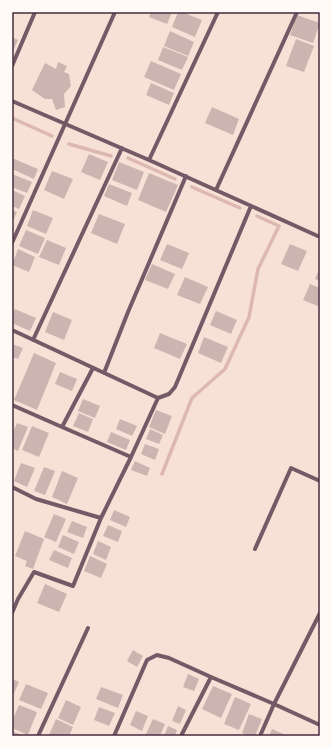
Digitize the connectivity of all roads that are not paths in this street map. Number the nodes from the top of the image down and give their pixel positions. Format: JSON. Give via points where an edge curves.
{"nodes":[{"id":1,"x":35,"y":12,"type":"edge"},
{"id":2,"x":115,"y":12,"type":"edge"},
{"id":3,"x":218,"y":12,"type":"edge"},
{"id":4,"x":297,"y":12,"type":"edge"},
{"id":5,"x":12,"y":66,"type":"edge"},
{"id":6,"x":12,"y":101,"type":"edge"},
{"id":7,"x":65,"y":124,"type":"junction"},
{"id":8,"x":122,"y":148,"type":"junction"},
{"id":9,"x":149,"y":160,"type":"junction"},
{"id":10,"x":186,"y":176,"type":"junction"},
{"id":11,"x":216,"y":190,"type":"junction"},
{"id":12,"x":251,"y":206,"type":"junction"},
{"id":13,"x":320,"y":237,"type":"edge"},
{"id":14,"x":12,"y":243,"type":"edge"},
{"id":15,"x":12,"y":330,"type":"edge"},
{"id":16,"x":33,"y":340,"type":"junction"},
{"id":17,"x":93,"y":368,"type":"junction"},
{"id":18,"x":104,"y":373,"type":"junction"},
{"id":19,"x":158,"y":398,"type":"junction"},
{"id":20,"x":12,"y":405,"type":"edge"},
{"id":21,"x":62,"y":428,"type":"junction"},
{"id":22,"x":131,"y":457,"type":"junction"},
{"id":23,"x":320,"y":481,"type":"edge"},
{"id":24,"x":12,"y":486,"type":"edge"},
{"id":25,"x":100,"y":518,"type":"junction"},
{"id":26,"x":255,"y":549,"type":"dead end"},
{"id":27,"x":12,"y":613,"type":"edge"},
{"id":28,"x":320,"y":613,"type":"edge"},
{"id":29,"x":88,"y":628,"type":"dead end"},
{"id":30,"x":211,"y":677,"type":"junction"},
{"id":31,"x":274,"y":704,"type":"junction"},
{"id":32,"x":320,"y":724,"type":"edge"},
{"id":33,"x":38,"y":736,"type":"edge"},
{"id":34,"x":114,"y":736,"type":"edge"},
{"id":35,"x":181,"y":736,"type":"edge"},
{"id":36,"x":260,"y":736,"type":"edge"}],
"edges":[{"from":1,"to":5,"type":"street"},
{"from":2,"to":7,"type":"street"},
{"from":3,"to":9,"type":"street"},
{"from":4,"to":11,"type":"street"},
{"from":6,"to":7,"type":"street"},
{"from":7,"to":8,"type":"street"},
{"from":7,"to":14,"type":"street"},
{"from":8,"to":9,"type":"street"},
{"from":8,"to":16,"type":"street"},
{"from":9,"to":10,"type":"street"},
{"from":10,"to":11,"type":"street"},
{"from":10,"to":18,"type":"street"},
{"from":11,"to":12,"type":"street"},
{"from":12,"to":13,"type":"street"},
{"from":12,"to":19,"type":"street","via":[[175,387],[169,394]]},
{"from":15,"to":16,"type":"street"},
{"from":16,"to":17,"type":"street"},
{"from":17,"to":18,"type":"street"},
{"from":17,"to":21,"type":"street"},
{"from":18,"to":19,"type":"street"},
{"from":19,"to":22,"type":"street"},
{"from":20,"to":21,"type":"street"},
{"from":21,"to":22,"type":"street"},
{"from":22,"to":25,"type":"street"},
{"from":23,"to":26,"type":"street","via":[[291,468]]},
{"from":24,"to":25,"type":"street","via":[[36,499]]},
{"from":25,"to":27,"type":"street","via":[[73,586],[34,572]]},
{"from":28,"to":31,"type":"street"},
{"from":29,"to":33,"type":"street"},
{"from":30,"to":31,"type":"street"},
{"from":30,"to":34,"type":"street","via":[[169,658],[157,655],[147,660]]},
{"from":30,"to":35,"type":"street"},
{"from":31,"to":32,"type":"street"},
{"from":31,"to":36,"type":"street"}]}
